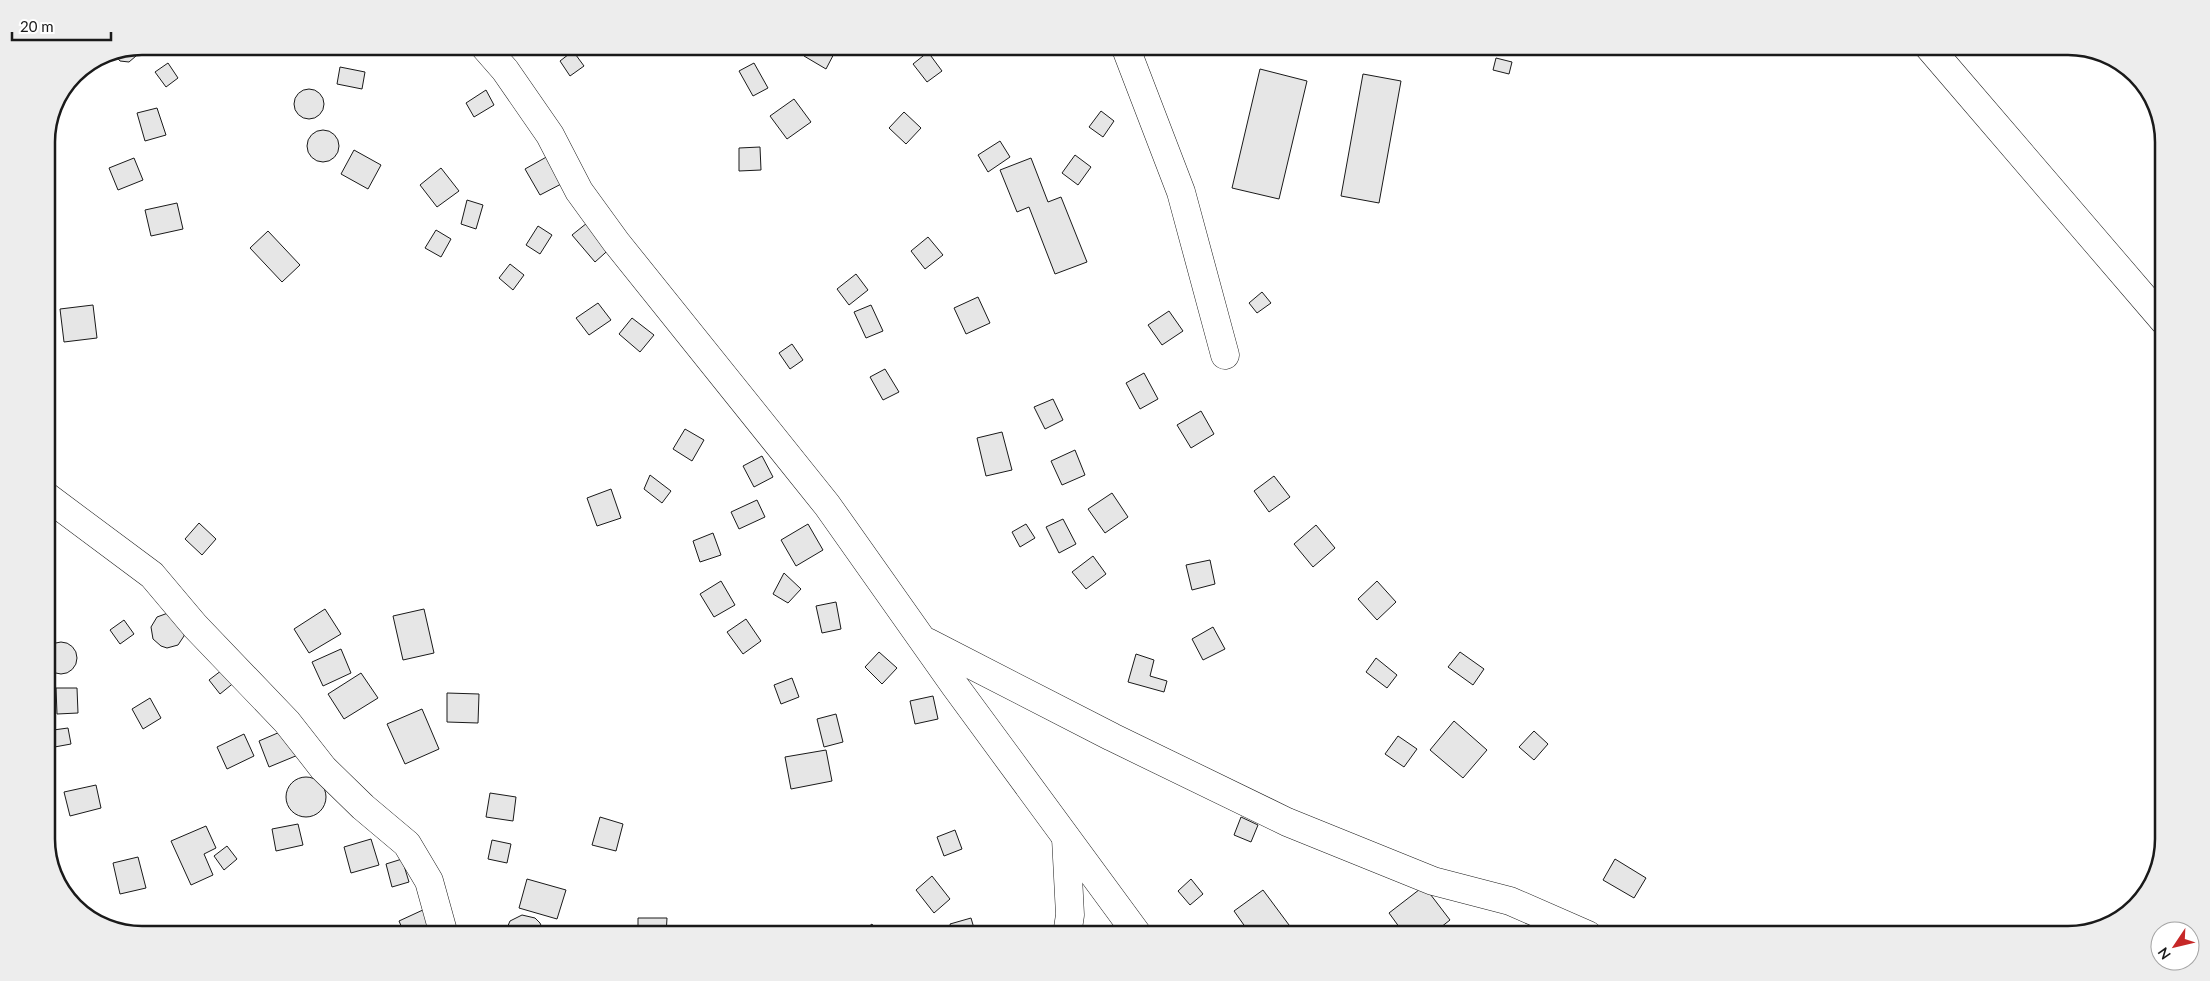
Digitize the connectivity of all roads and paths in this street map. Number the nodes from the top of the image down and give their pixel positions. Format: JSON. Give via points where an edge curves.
{"nodes":[{"id":1,"x":492,"y":55,"type":"edge"},
{"id":2,"x":1128,"y":55,"type":"edge"},
{"id":3,"x":1936,"y":55,"type":"edge"},
{"id":4,"x":2155,"y":311,"type":"edge"},
{"id":5,"x":1225,"y":355,"type":"dead end"},
{"id":6,"x":55,"y":503,"type":"edge"},
{"id":7,"x":923,"y":641,"type":"junction"},
{"id":8,"x":1066,"y":838,"type":"junction"},
{"id":9,"x":441,"y":926,"type":"edge"},
{"id":10,"x":1068,"y":926,"type":"edge"},
{"id":11,"x":1131,"y":926,"type":"edge"},
{"id":12,"x":1568,"y":926,"type":"edge"}],
"edges":[{"from":1,"to":7,"type":"street","via":[[550,135],[580,191],[616,242],[827,505]]},
{"from":2,"to":5,"type":"street","via":[[1181,192]]},
{"from":3,"to":4,"type":"street"},
{"from":6,"to":9,"type":"street","via":[[152,575],[195,626],[287,722],[323,768],[363,808],[407,844],[429,882]]},
{"from":7,"to":8,"type":"street"},
{"from":7,"to":12,"type":"street","via":[[1287,822],[1433,880],[1510,900]]},
{"from":8,"to":10,"type":"street"},
{"from":8,"to":11,"type":"street"}]}
